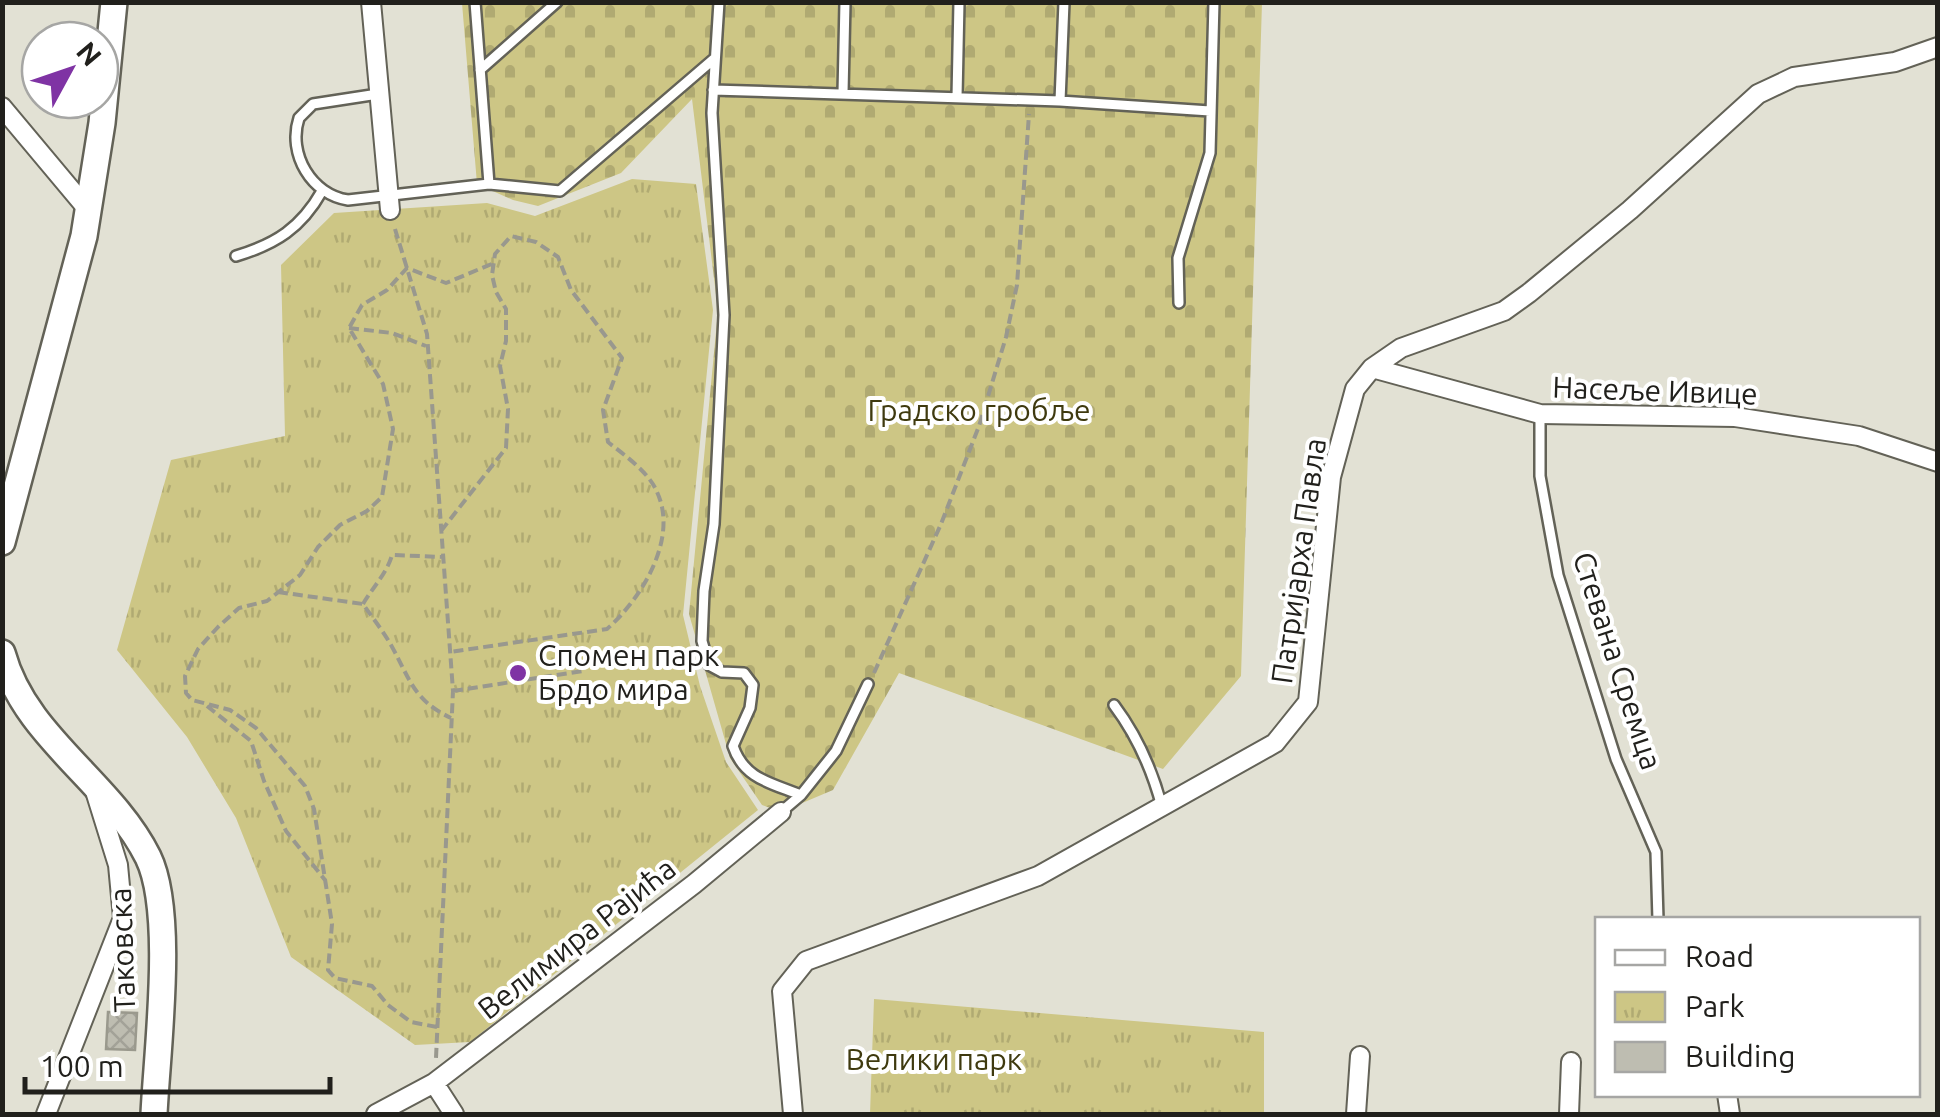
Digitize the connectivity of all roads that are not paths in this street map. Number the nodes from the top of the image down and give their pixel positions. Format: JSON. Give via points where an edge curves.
{"nodes":[{"id":1,"x":114,"y":2,"type":"edge"},
{"id":2,"x":371,"y":2,"type":"edge"},
{"id":3,"x":475,"y":2,"type":"edge"},
{"id":4,"x":557,"y":2,"type":"edge"},
{"id":5,"x":719,"y":2,"type":"edge"},
{"id":6,"x":845,"y":2,"type":"edge"},
{"id":7,"x":958,"y":2,"type":"edge"},
{"id":8,"x":1064,"y":2,"type":"edge"},
{"id":9,"x":1214,"y":2,"type":"edge"},
{"id":10,"x":1938,"y":47,"type":"edge"},
{"id":11,"x":715,"y":58,"type":"junction"},
{"id":12,"x":480,"y":70,"type":"junction"},
{"id":13,"x":714,"y":90,"type":"junction"},
{"id":14,"x":843,"y":93,"type":"junction"},
{"id":15,"x":378,"y":94,"type":"junction"},
{"id":16,"x":957,"y":97,"type":"junction"},
{"id":17,"x":1060,"y":101,"type":"junction"},
{"id":18,"x":2,"y":108,"type":"edge"},
{"id":19,"x":1210,"y":112,"type":"junction"},
{"id":20,"x":489,"y":184,"type":"junction"},
{"id":21,"x":322,"y":191,"type":"junction"},
{"id":22,"x":389,"y":203,"type":"junction"},
{"id":23,"x":89,"y":212,"type":"junction"},
{"id":24,"x":236,"y":256,"type":"dead end"},
{"id":25,"x":1179,"y":303,"type":"dead end"},
{"id":26,"x":1372,"y":368,"type":"junction"},
{"id":27,"x":1540,"y":414,"type":"junction"},
{"id":28,"x":1938,"y":462,"type":"edge"},
{"id":29,"x":2,"y":542,"type":"edge"},
{"id":30,"x":2,"y":653,"type":"edge"},
{"id":31,"x":868,"y":684,"type":"road end"},
{"id":32,"x":1114,"y":705,"type":"dead end"},
{"id":33,"x":93,"y":786,"type":"junction"},
{"id":34,"x":801,"y":795,"type":"junction"},
{"id":35,"x":1162,"y":807,"type":"junction"},
{"id":36,"x":781,"y":812,"type":"joint"},
{"id":37,"x":1658,"y":917,"type":"edge"},
{"id":38,"x":1360,"y":1056,"type":"dead end"},
{"id":39,"x":1571,"y":1062,"type":"dead end"},
{"id":40,"x":434,"y":1083,"type":"junction"},
{"id":41,"x":46,"y":1114,"type":"edge"},
{"id":42,"x":154,"y":1114,"type":"edge"},
{"id":43,"x":376,"y":1114,"type":"edge"},
{"id":44,"x":454,"y":1114,"type":"edge"},
{"id":45,"x":793,"y":1114,"type":"edge"},
{"id":46,"x":1356,"y":1114,"type":"edge"},
{"id":47,"x":1570,"y":1114,"type":"edge"}],
"edges":[{"from":1,"to":23,"type":"street"},
{"from":2,"to":15,"type":"street"},
{"from":3,"to":12,"type":"lane"},
{"from":4,"to":12,"type":"lane"},
{"from":5,"to":11,"type":"lane"},
{"from":6,"to":14,"type":"lane"},
{"from":7,"to":16,"type":"lane"},
{"from":8,"to":17,"type":"lane"},
{"from":9,"to":19,"type":"lane"},
{"from":10,"to":26,"type":"street","via":[[1894,62],[1794,77],[1758,94],[1630,210],[1504,311],[1401,348]]},
{"from":11,"to":13,"type":"lane"},
{"from":11,"to":20,"type":"lane","via":[[560,192]]},
{"from":12,"to":20,"type":"lane"},
{"from":13,"to":14,"type":"lane"},
{"from":13,"to":34,"type":"lane","via":[[724,315],[702,641],[709,665],[744,673],[753,685],[733,746],[739,764]]},
{"from":14,"to":16,"type":"lane"},
{"from":15,"to":21,"type":"lane","via":[[314,104],[298,118],[297,152]]},
{"from":15,"to":22,"type":"street"},
{"from":16,"to":17,"type":"lane"},
{"from":17,"to":19,"type":"lane"},
{"from":18,"to":23,"type":"street"},
{"from":19,"to":25,"type":"lane","via":[[1210,153],[1178,258]]},
{"from":20,"to":22,"type":"lane"},
{"from":21,"to":22,"type":"lane"},
{"from":21,"to":24,"type":"lane","via":[[288,235]]},
{"from":23,"to":29,"type":"street"},
{"from":26,"to":27,"type":"street","name":"Насеље Ивице"},
{"from":26,"to":35,"type":"street","name":"Патријарха Павла","via":[[1355,389],[1332,476],[1308,702],[1275,743]]},
{"from":27,"to":28,"type":"street","name":"Насеље Ивице","via":[[1735,417],[1859,436]]},
{"from":27,"to":37,"type":"lane","name":"Стевана Сремца","via":[[1540,476],[1558,575],[1616,759],[1656,852]]},
{"from":30,"to":33,"type":"street","name":"Таковска","via":[[30,711]]},
{"from":31,"to":34,"type":"lane","via":[[836,751]]},
{"from":32,"to":35,"type":"lane","via":[[1153,773]]},
{"from":33,"to":41,"type":"street","via":[[118,865],[123,918]]},
{"from":33,"to":42,"type":"street","name":"Таковска","via":[[138,840],[158,890]]},
{"from":34,"to":36,"type":"lane"},
{"from":35,"to":45,"type":"street","name":"Патријарха Павла","via":[[1038,876],[806,961],[782,991]]},
{"from":36,"to":40,"type":"street","name":"Велимира Рајића"},
{"from":38,"to":46,"type":"street"},
{"from":39,"to":47,"type":"street"},
{"from":40,"to":43,"type":"street","name":"Велимира Рајића"},
{"from":40,"to":44,"type":"street"}]}
